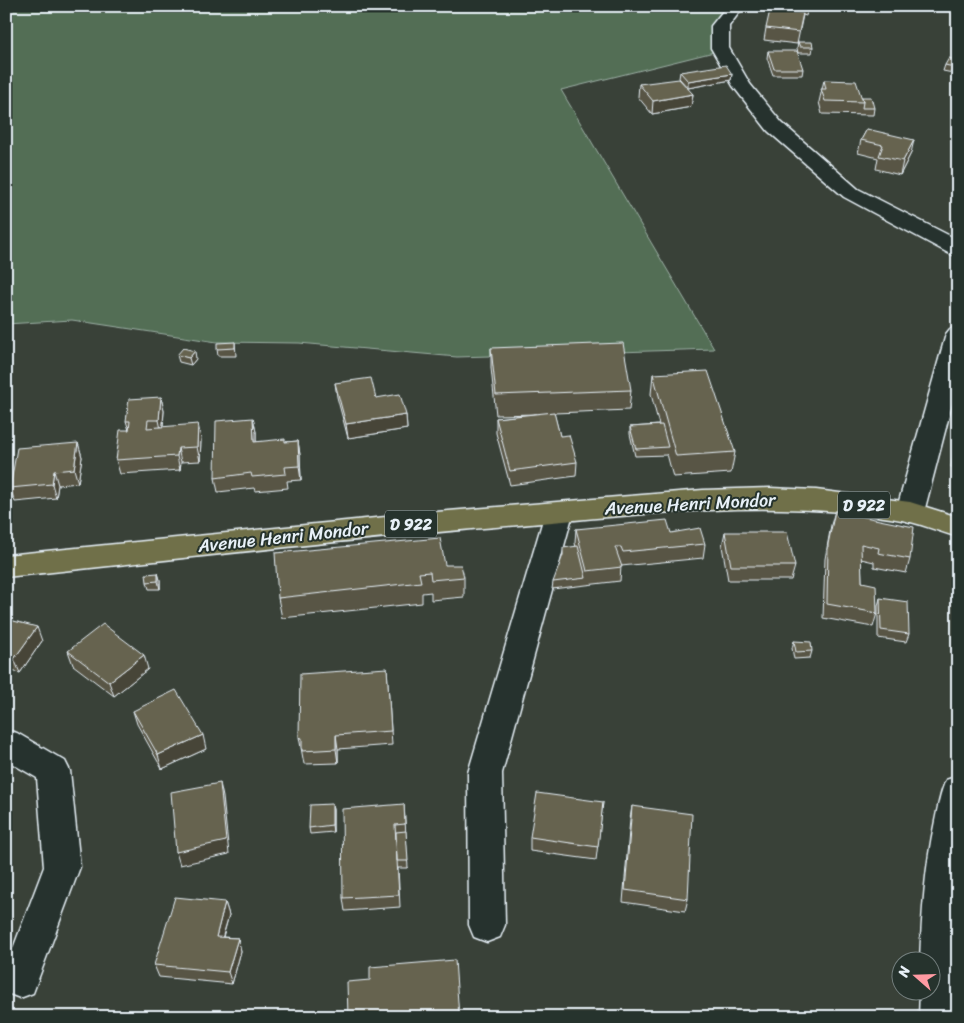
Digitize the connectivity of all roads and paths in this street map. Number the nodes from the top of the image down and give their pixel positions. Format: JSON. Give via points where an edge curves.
{"nodes":[{"id":1,"x":736,"y":6,"type":"edge"},
{"id":2,"x":958,"y":249,"type":"edge"},
{"id":3,"x":958,"y":334,"type":"edge"},
{"id":4,"x":910,"y":512,"type":"junction"},
{"id":5,"x":559,"y":513,"type":"junction"},
{"id":6,"x":958,"y":527,"type":"edge"},
{"id":7,"x":6,"y":566,"type":"edge"},
{"id":8,"x":6,"y":743,"type":"edge"},
{"id":9,"x":958,"y":790,"type":"edge"},
{"id":10,"x":487,"y":925,"type":"dead end"},
{"id":11,"x":20,"y":980,"type":"dead end"},
{"id":12,"x":938,"y":1017,"type":"edge"}],
"edges":[{"from":1,"to":2,"type":"street","via":[[720,26],[720,48],[742,86],[775,126],[851,192]]},
{"from":3,"to":4,"type":"street"},
{"from":4,"to":5,"type":"main road","name":"Avenue Henri Mondor","number":"D 922","via":[[816,500],[770,498],[703,500]]},
{"from":4,"to":6,"type":"main road","number":"D 922"},
{"from":5,"to":7,"type":"main road","name":"Avenue Henri Mondor","number":"D 922","via":[[436,522]]},
{"from":5,"to":10,"type":"street","via":[[485,773]]},
{"from":8,"to":11,"type":"street","via":[[53,772],[62,867]]},
{"from":9,"to":12,"type":"street","via":[[946,848],[940,905]]}]}
